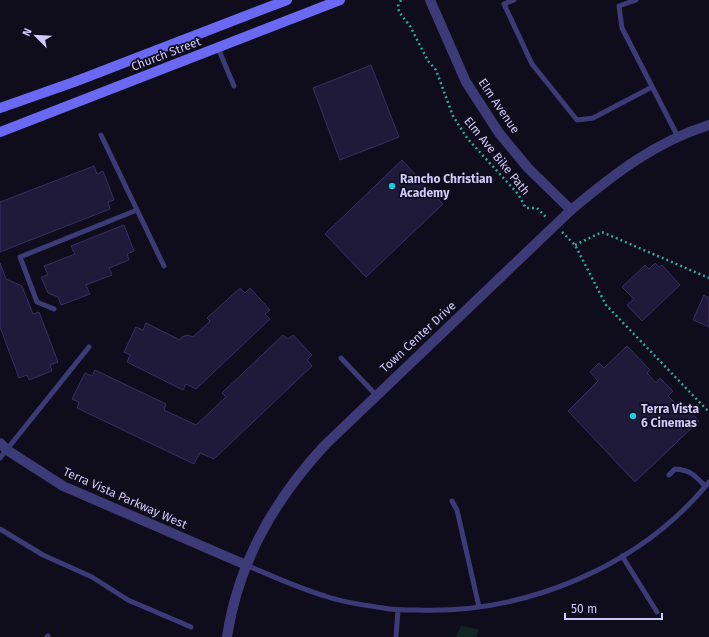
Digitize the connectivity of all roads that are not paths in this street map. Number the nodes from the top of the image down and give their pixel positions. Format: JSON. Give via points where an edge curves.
{"nodes":[{"id":1,"x":287,"y":0,"type":"edge"},
{"id":2,"x":340,"y":0,"type":"edge"},
{"id":3,"x":430,"y":0,"type":"edge"},
{"id":4,"x":514,"y":0,"type":"edge"},
{"id":5,"x":615,"y":0,"type":"edge"},
{"id":6,"x":636,"y":0,"type":"edge"},
{"id":7,"x":619,"y":6,"type":"junction"},
{"id":8,"x":218,"y":48,"type":"junction"},
{"id":9,"x":234,"y":86,"type":"dead end"},
{"id":10,"x":652,"y":87,"type":"junction"},
{"id":11,"x":0,"y":108,"type":"edge"},
{"id":12,"x":709,"y":124,"type":"edge"},
{"id":13,"x":0,"y":132,"type":"edge"},
{"id":14,"x":101,"y":135,"type":"dead end"},
{"id":15,"x":678,"y":137,"type":"junction"},
{"id":16,"x":137,"y":210,"type":"junction"},
{"id":17,"x":571,"y":210,"type":"junction"},
{"id":18,"x":164,"y":266,"type":"dead end"},
{"id":19,"x":54,"y":310,"type":"dead end"},
{"id":20,"x":89,"y":347,"type":"dead end"},
{"id":21,"x":341,"y":358,"type":"dead end"},
{"id":22,"x":376,"y":395,"type":"junction"},
{"id":23,"x":4,"y":446,"type":"edge"},
{"id":24,"x":0,"y":458,"type":"edge"},
{"id":25,"x":669,"y":475,"type":"dead end"},
{"id":26,"x":707,"y":484,"type":"edge"},
{"id":27,"x":452,"y":501,"type":"dead end"},
{"id":28,"x":0,"y":529,"type":"edge"},
{"id":29,"x":622,"y":556,"type":"junction"},
{"id":30,"x":246,"y":565,"type":"junction"},
{"id":31,"x":479,"y":607,"type":"junction"},
{"id":32,"x":398,"y":610,"type":"junction"},
{"id":33,"x":657,"y":612,"type":"dead end"},
{"id":34,"x":191,"y":627,"type":"dead end"},
{"id":35,"x":227,"y":637,"type":"edge"},
{"id":36,"x":396,"y":637,"type":"edge"}],
"edges":[{"from":1,"to":11,"type":"main road","name":"Church Street"},
{"from":2,"to":8,"type":"main road","name":"Church Street"},
{"from":3,"to":17,"type":"street","name":"Elm Avenue","via":[[466,82],[499,132],[528,168]]},
{"from":4,"to":10,"type":"lane","via":[[504,4],[532,64],[577,120],[593,118]]},
{"from":5,"to":7,"type":"lane"},
{"from":6,"to":7,"type":"lane"},
{"from":7,"to":10,"type":"lane","via":[[622,28]]},
{"from":8,"to":9,"type":"lane"},
{"from":8,"to":13,"type":"main road","name":"Church Street"},
{"from":10,"to":15,"type":"lane"},
{"from":12,"to":15,"type":"street","name":"Town Center Drive"},
{"from":14,"to":16,"type":"lane"},
{"from":15,"to":17,"type":"street","name":"Town Center Drive","via":[[636,159]]},
{"from":16,"to":18,"type":"lane"},
{"from":16,"to":19,"type":"lane","via":[[20,257],[36,302]]},
{"from":17,"to":22,"type":"street","name":"Town Center Drive"},
{"from":20,"to":23,"type":"lane","via":[[41,406]]},
{"from":21,"to":22,"type":"lane"},
{"from":22,"to":30,"type":"street","name":"Town Center Drive","via":[[304,467],[271,514]]},
{"from":23,"to":24,"type":"lane"},
{"from":23,"to":30,"type":"street","name":"Terra Vista Parkway West","via":[[63,486]]},
{"from":25,"to":26,"type":"lane","via":[[675,469],[692,472]]},
{"from":26,"to":29,"type":"lane","via":[[684,509]]},
{"from":27,"to":31,"type":"lane","via":[[457,510]]},
{"from":28,"to":34,"type":"lane","via":[[43,556],[92,577],[128,600]]},
{"from":29,"to":31,"type":"lane","via":[[563,586]]},
{"from":29,"to":33,"type":"lane"},
{"from":30,"to":32,"type":"lane","via":[[326,597]]},
{"from":30,"to":35,"type":"street","name":"Town Center Drive","via":[[233,606]]},
{"from":31,"to":32,"type":"lane","via":[[436,611]]},
{"from":32,"to":36,"type":"lane"}]}
